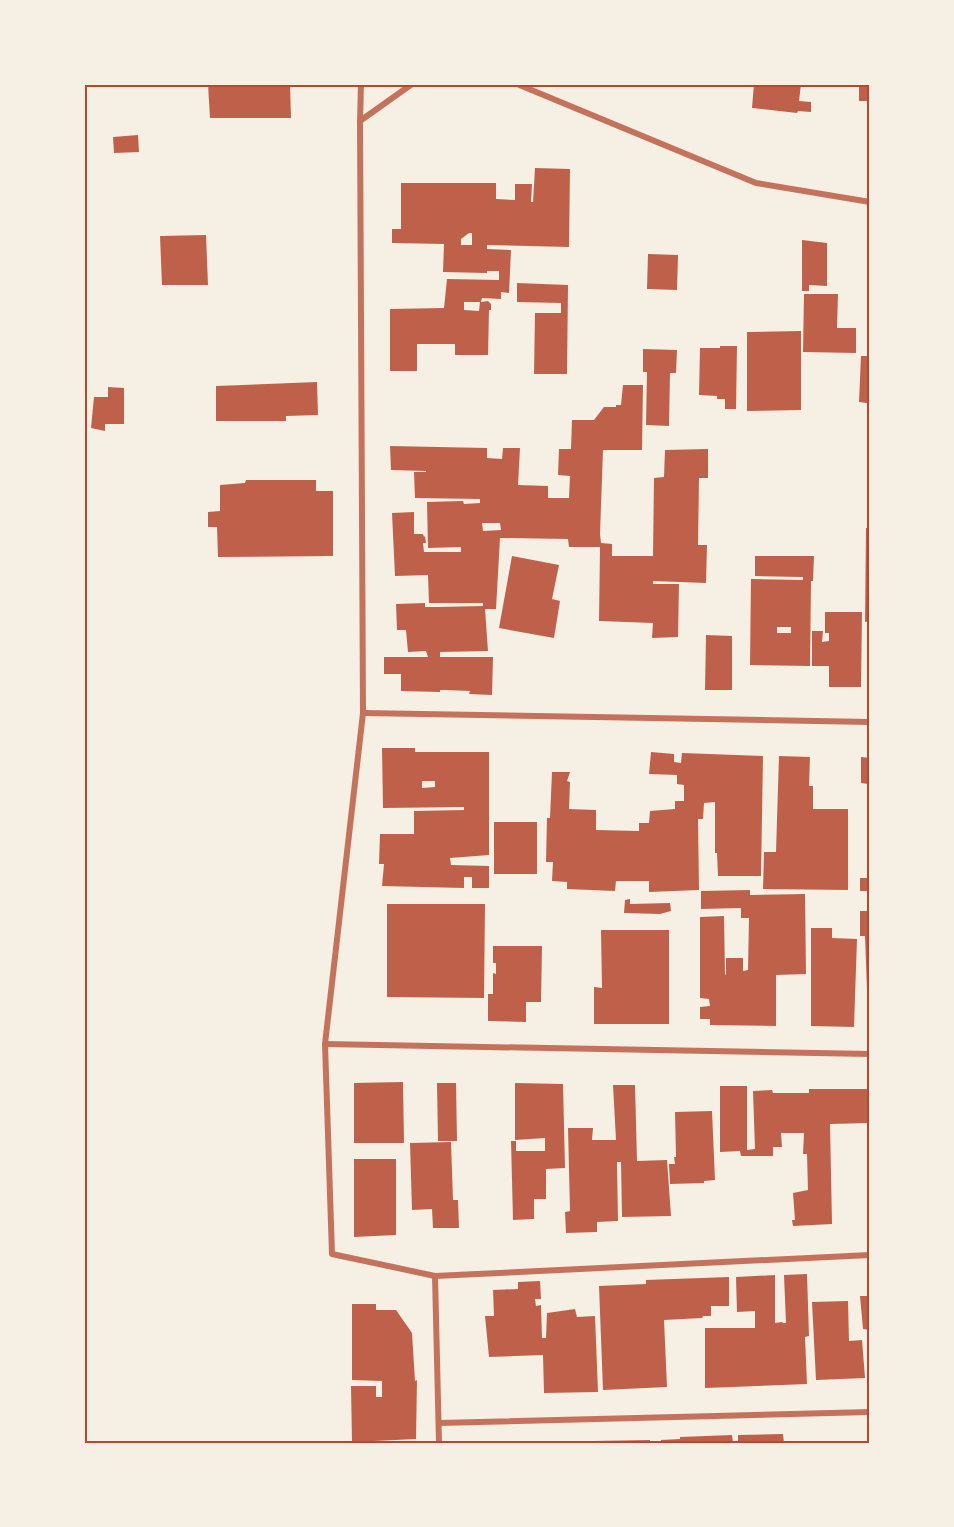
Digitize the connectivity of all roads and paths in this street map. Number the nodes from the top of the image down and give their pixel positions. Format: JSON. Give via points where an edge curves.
{"nodes":[{"id":1,"x":361,"y":84,"type":"edge"},
{"id":2,"x":412,"y":84,"type":"edge"},
{"id":3,"x":517,"y":84,"type":"edge"},
{"id":4,"x":360,"y":121,"type":"junction"},
{"id":5,"x":870,"y":202,"type":"edge"},
{"id":6,"x":363,"y":713,"type":"junction"},
{"id":7,"x":870,"y":722,"type":"edge"},
{"id":8,"x":325,"y":1044,"type":"junction"},
{"id":9,"x":870,"y":1054,"type":"edge"},
{"id":10,"x":870,"y":1255,"type":"edge"},
{"id":11,"x":435,"y":1276,"type":"junction"},
{"id":12,"x":870,"y":1412,"type":"edge"},
{"id":13,"x":439,"y":1423,"type":"junction"},
{"id":14,"x":439,"y":1443,"type":"edge"}],
"edges":[{"from":1,"to":4,"type":"street"},
{"from":2,"to":4,"type":"street"},
{"from":3,"to":5,"type":"street","via":[[756,183]]},
{"from":4,"to":6,"type":"street"},
{"from":6,"to":7,"type":"street"},
{"from":6,"to":8,"type":"street"},
{"from":8,"to":9,"type":"street"},
{"from":8,"to":11,"type":"street","via":[[332,1254]]},
{"from":10,"to":11,"type":"street"},
{"from":11,"to":13,"type":"street"},
{"from":12,"to":13,"type":"street"},
{"from":13,"to":14,"type":"street"}]}
